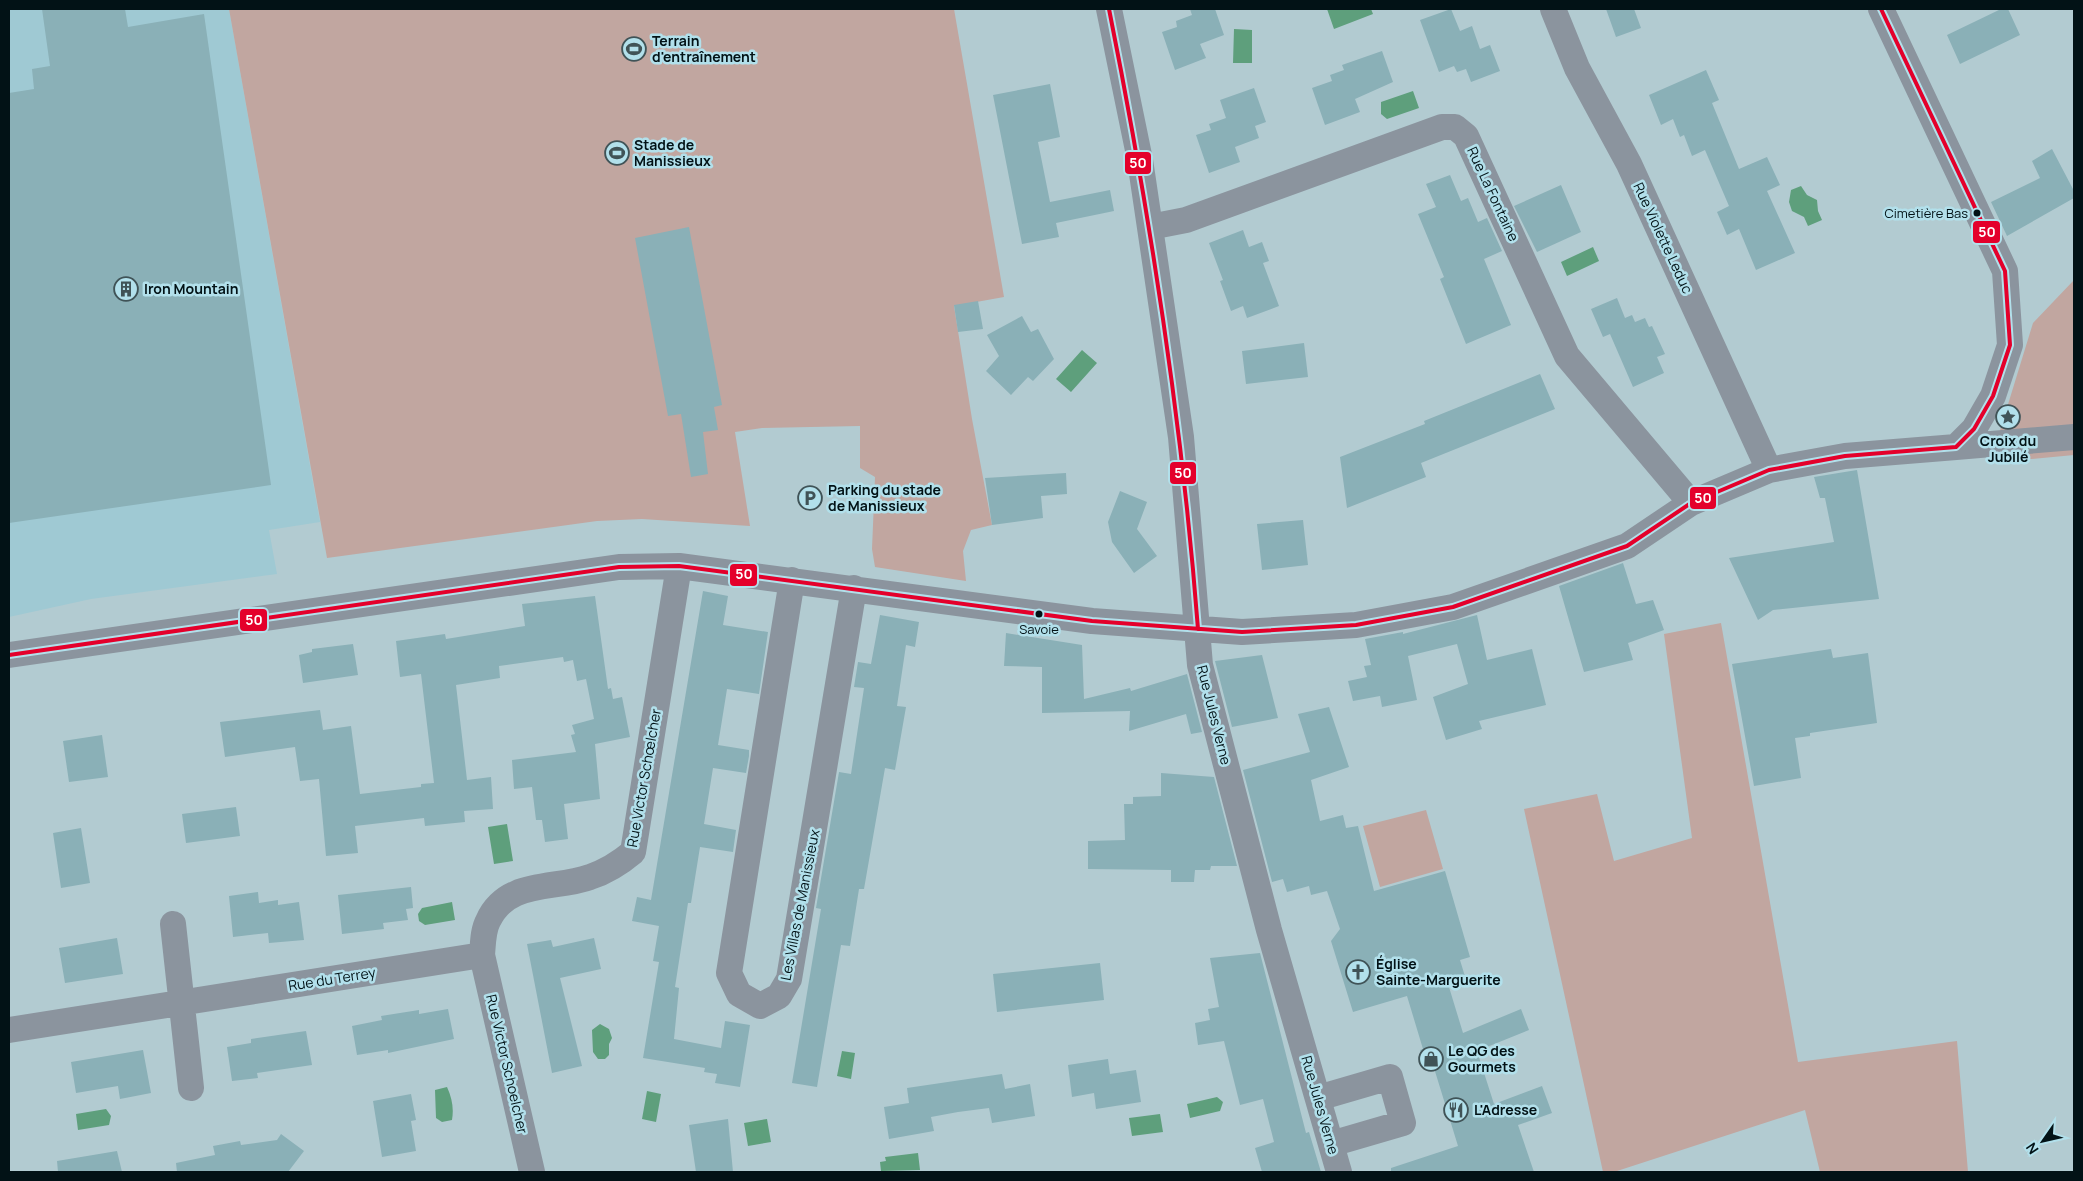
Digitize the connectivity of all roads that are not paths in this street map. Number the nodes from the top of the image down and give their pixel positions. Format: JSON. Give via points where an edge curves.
{"nodes":[{"id":1,"x":1109,"y":9,"type":"edge"},
{"id":2,"x":1553,"y":9,"type":"edge"},
{"id":3,"x":1881,"y":9,"type":"edge"},
{"id":4,"x":1150,"y":227,"type":"junction"},
{"id":5,"x":2074,"y":437,"type":"edge"},
{"id":6,"x":1956,"y":447,"type":"junction"},
{"id":7,"x":1769,"y":470,"type":"junction"},
{"id":8,"x":1691,"y":503,"type":"junction"},
{"id":9,"x":680,"y":566,"type":"junction"},
{"id":10,"x":792,"y":580,"type":"junction"},
{"id":11,"x":854,"y":588,"type":"junction"},
{"id":12,"x":1198,"y":629,"type":"junction"},
{"id":13,"x":9,"y":655,"type":"edge"},
{"id":14,"x":174,"y":924,"type":"dead end"},
{"id":15,"x":482,"y":955,"type":"junction"},
{"id":16,"x":182,"y":1002,"type":"junction"},
{"id":17,"x":9,"y":1030,"type":"edge"},
{"id":18,"x":191,"y":1088,"type":"dead end"},
{"id":19,"x":1318,"y":1098,"type":"junction"},
{"id":20,"x":1331,"y":1144,"type":"junction"},
{"id":21,"x":532,"y":1172,"type":"edge"},
{"id":22,"x":1339,"y":1172,"type":"edge"}],
"edges":[{"from":1,"to":4,"type":"street","name":"Rue Jules Verne","via":[[1140,160]]},
{"from":2,"to":7,"type":"street","name":"Rue Violette Leduc","via":[[1577,68],[1629,164]]},
{"from":3,"to":6,"type":"street","via":[[2005,271],[2010,345],[1993,396],[1974,429]]},
{"from":4,"to":8,"type":"street","name":"Rue La Fontaine","via":[[1186,220],[1442,127],[1455,127],[1466,136],[1567,356]]},
{"from":4,"to":12,"type":"street","name":"Rue Jules Verne","via":[[1181,437]]},
{"from":5,"to":6,"type":"street"},
{"from":6,"to":7,"type":"street","via":[[1845,456]]},
{"from":7,"to":8,"type":"street"},
{"from":8,"to":12,"type":"street","via":[[1626,546],[1453,607],[1356,625],[1242,632]]},
{"from":9,"to":10,"type":"street"},
{"from":9,"to":13,"type":"street","via":[[619,567]]},
{"from":9,"to":15,"type":"street","name":"Rue Victor Schœlcher","via":[[633,852],[615,867],[588,878],[524,888],[505,901],[487,921]]},
{"from":10,"to":11,"type":"street"},
{"from":10,"to":11,"type":"street","name":"Les Villas de Manissieux","via":[[729,973],[740,994],[760,1006],[779,996],[789,980]]},
{"from":11,"to":12,"type":"street","via":[[1092,621]]},
{"from":12,"to":19,"type":"street","name":"Rue Jules Verne","via":[[1204,678],[1268,930]]},
{"from":14,"to":16,"type":"street"},
{"from":15,"to":16,"type":"street","name":"Rue du Terrey"},
{"from":15,"to":21,"type":"street","name":"Rue Victor Schoelcher"},
{"from":16,"to":17,"type":"street","name":"Rue du Terrey"},
{"from":16,"to":18,"type":"street"},
{"from":19,"to":20,"type":"street","name":"Rue Jules Verne"},
{"from":19,"to":20,"type":"street","via":[[1390,1077],[1403,1123]]},
{"from":20,"to":22,"type":"street","name":"Rue Jules Verne"}]}
